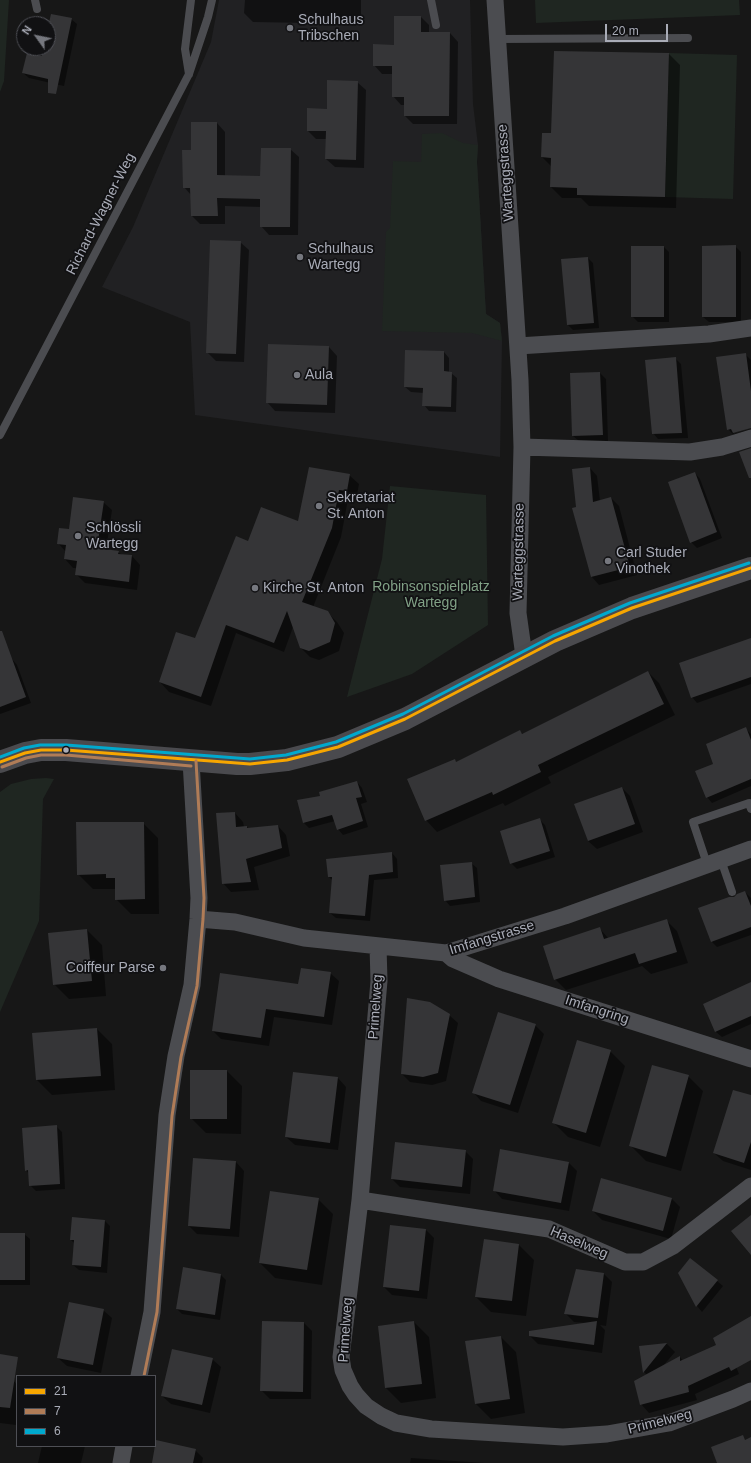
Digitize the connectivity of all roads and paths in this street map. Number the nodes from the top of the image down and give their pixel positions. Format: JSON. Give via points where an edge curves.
{"nodes":[{"id":1,"x":35,"y":0,"type":"edge"},
{"id":2,"x":191,"y":0,"type":"edge"},
{"id":3,"x":212,"y":0,"type":"edge"},
{"id":4,"x":431,"y":0,"type":"edge"},
{"id":5,"x":495,"y":0,"type":"edge"},
{"id":6,"x":37,"y":9,"type":"dead end"},
{"id":7,"x":436,"y":25,"type":"dead end"},
{"id":8,"x":688,"y":38,"type":"dead end"},
{"id":9,"x":498,"y":39,"type":"junction"},
{"id":10,"x":189,"y":74,"type":"junction"},
{"id":11,"x":751,"y":328,"type":"edge"},
{"id":12,"x":518,"y":346,"type":"junction"},
{"id":13,"x":0,"y":435,"type":"edge"},
{"id":14,"x":751,"y":438,"type":"edge"},
{"id":15,"x":522,"y":447,"type":"junction"},
{"id":16,"x":751,"y":568,"type":"edge"},
{"id":17,"x":524,"y":656,"type":"junction"},
{"id":18,"x":191,"y":761,"type":"junction"},
{"id":19,"x":0,"y":762,"type":"edge"},
{"id":20,"x":751,"y":810,"type":"edge"},
{"id":21,"x":751,"y":849,"type":"edge"},
{"id":22,"x":714,"y":862,"type":"junction"},
{"id":23,"x":732,"y":892,"type":"dead end"},
{"id":24,"x":198,"y":920,"type":"junction"},
{"id":25,"x":378,"y":946,"type":"junction"},
{"id":26,"x":446,"y":953,"type":"junction"},
{"id":27,"x":751,"y":1059,"type":"edge"},
{"id":28,"x":751,"y":1186,"type":"edge"},
{"id":29,"x":360,"y":1200,"type":"junction"},
{"id":30,"x":139,"y":1375,"type":"edge"},
{"id":31,"x":751,"y":1391,"type":"edge"},
{"id":32,"x":124,"y":1447,"type":"edge"},
{"id":33,"x":121,"y":1463,"type":"edge"}],
"edges":[{"from":1,"to":6,"type":"lane"},
{"from":2,"to":10,"type":"lane","via":[[185,49]]},
{"from":3,"to":10,"type":"lane","name":"Richard-Wagner-Weg"},
{"from":4,"to":7,"type":"lane"},
{"from":5,"to":9,"type":"street","name":"Warteggstrasse"},
{"from":8,"to":9,"type":"lane"},
{"from":9,"to":12,"type":"street","name":"Warteggstrasse"},
{"from":10,"to":13,"type":"lane","name":"Richard-Wagner-Weg"},
{"from":11,"to":12,"type":"street","via":[[710,334]]},
{"from":12,"to":15,"type":"street","name":"Warteggstrasse"},
{"from":14,"to":15,"type":"street","via":[[722,447],[690,452]]},
{"from":15,"to":17,"type":"street","name":"Warteggstrasse","via":[[518,613]]},
{"from":16,"to":17,"type":"street","via":[[632,608]]},
{"from":17,"to":18,"type":"street","via":[[405,719],[338,746],[287,760],[265,763]]},
{"from":18,"to":19,"type":"street","via":[[41,750]]},
{"from":18,"to":24,"type":"street"},
{"from":20,"to":22,"type":"lane","via":[[749,803],[693,822]]},
{"from":21,"to":22,"type":"street","name":"Imfangstrasse"},
{"from":22,"to":23,"type":"lane"},
{"from":22,"to":26,"type":"street","name":"Imfangstrasse","via":[[565,916]]},
{"from":24,"to":25,"type":"street","name":"Imfangstrasse","via":[[235,922],[301,937]]},
{"from":24,"to":30,"type":"street","via":[[192,985],[176,1056],[167,1115],[152,1312]]},
{"from":25,"to":26,"type":"street","name":"Imfangstrasse"},
{"from":25,"to":29,"type":"street","name":"Primelweg","via":[[379,981]]},
{"from":26,"to":27,"type":"street","name":"Imfangring","via":[[452,959],[499,979]]},
{"from":28,"to":29,"type":"street","name":"Haselweg","via":[[673,1246],[644,1262],[625,1262],[549,1229]]},
{"from":29,"to":31,"type":"street","name":"Primelweg","via":[[342,1357],[343,1370],[356,1395],[381,1416],[396,1423],[431,1428],[543,1436],[586,1436],[669,1423]]},
{"from":32,"to":33,"type":"street"}]}
